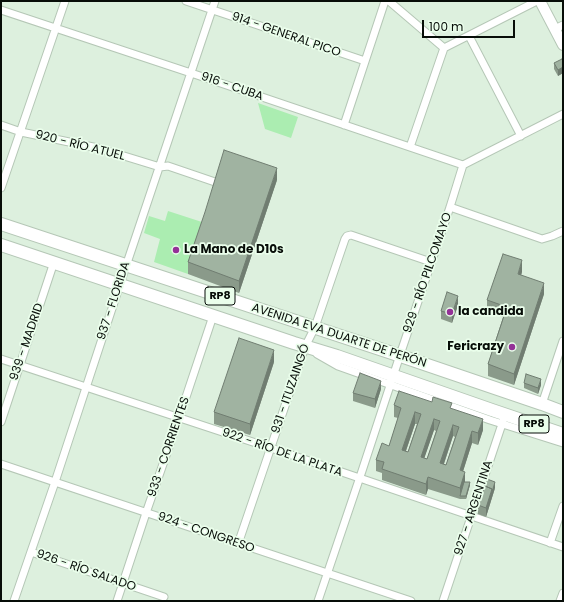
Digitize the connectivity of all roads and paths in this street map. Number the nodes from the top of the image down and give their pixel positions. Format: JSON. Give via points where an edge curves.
{"nodes":[{"id":1,"x":65,"y":1,"type":"edge"},
{"id":2,"x":186,"y":1,"type":"edge"},
{"id":3,"x":215,"y":1,"type":"edge"},
{"id":4,"x":385,"y":1,"type":"edge"},
{"id":5,"x":389,"y":1,"type":"edge"},
{"id":6,"x":539,"y":1,"type":"edge"},
{"id":7,"x":1,"y":10,"type":"edge"},
{"id":8,"x":212,"y":10,"type":"junction"},
{"id":9,"x":559,"y":27,"type":"edge"},
{"id":10,"x":56,"y":28,"type":"junction"},
{"id":11,"x":469,"y":36,"type":"junction"},
{"id":12,"x":563,"y":45,"type":"edge"},
{"id":13,"x":444,"y":48,"type":"junction"},
{"id":14,"x":364,"y":61,"type":"junction"},
{"id":15,"x":191,"y":72,"type":"junction"},
{"id":16,"x":563,"y":114,"type":"edge"},
{"id":17,"x":344,"y":124,"type":"junction"},
{"id":18,"x":1,"y":125,"type":"edge"},
{"id":19,"x":21,"y":132,"type":"junction"},
{"id":20,"x":521,"y":136,"type":"junction"},
{"id":21,"x":410,"y":147,"type":"junction"},
{"id":22,"x":463,"y":165,"type":"junction"},
{"id":23,"x":160,"y":167,"type":"junction"},
{"id":24,"x":215,"y":182,"type":"edge"},
{"id":25,"x":1,"y":188,"type":"edge"},
{"id":26,"x":450,"y":207,"type":"junction"},
{"id":27,"x":1,"y":224,"type":"edge"},
{"id":28,"x":563,"y":231,"type":"edge"},
{"id":29,"x":1,"y":244,"type":"edge"},
{"id":30,"x":54,"y":262,"type":"junction"},
{"id":31,"x":431,"y":262,"type":"junction"},
{"id":32,"x":126,"y":265,"type":"junction"},
{"id":33,"x":120,"y":284,"type":"junction"},
{"id":34,"x":213,"y":316,"type":"junction"},
{"id":35,"x":314,"y":329,"type":"junction"},
{"id":36,"x":563,"y":341,"type":"edge"},
{"id":37,"x":305,"y":346,"type":"junction"},
{"id":38,"x":399,"y":356,"type":"junction"},
{"id":39,"x":1,"y":359,"type":"edge"},
{"id":40,"x":19,"y":366,"type":"junction"},
{"id":41,"x":392,"y":380,"type":"junction"},
{"id":42,"x":86,"y":387,"type":"junction"},
{"id":43,"x":542,"y":404,"type":"junction"},
{"id":44,"x":563,"y":412,"type":"edge"},
{"id":45,"x":179,"y":418,"type":"junction"},
{"id":46,"x":504,"y":419,"type":"junction"},
{"id":47,"x":1,"y":422,"type":"edge"},
{"id":48,"x":563,"y":434,"type":"edge"},
{"id":49,"x":563,"y":443,"type":"edge"},
{"id":50,"x":271,"y":448,"type":"junction"},
{"id":51,"x":1,"y":464,"type":"edge"},
{"id":52,"x":360,"y":478,"type":"junction"},
{"id":53,"x":55,"y":482,"type":"junction"},
{"id":54,"x":563,"y":506,"type":"edge"},
{"id":55,"x":146,"y":513,"type":"junction"},
{"id":56,"x":471,"y":516,"type":"junction"},
{"id":57,"x":550,"y":543,"type":"junction"},
{"id":58,"x":238,"y":544,"type":"junction"},
{"id":59,"x":563,"y":548,"type":"edge"},
{"id":60,"x":31,"y":552,"type":"junction"},
{"id":61,"x":327,"y":574,"type":"junction"},
{"id":62,"x":123,"y":583,"type":"junction"},
{"id":63,"x":563,"y":592,"type":"edge"},
{"id":64,"x":164,"y":597,"type":"dead end"},
{"id":65,"x":14,"y":601,"type":"edge"},
{"id":66,"x":117,"y":601,"type":"edge"},
{"id":67,"x":318,"y":601,"type":"edge"},
{"id":68,"x":411,"y":601,"type":"edge"},
{"id":69,"x":443,"y":601,"type":"edge"},
{"id":70,"x":560,"y":601,"type":"edge"}],
"edges":[{"from":1,"to":10,"type":"street"},
{"from":2,"to":8,"type":"street","name":"914 - GENERAL PICO"},
{"from":3,"to":8,"type":"street","name":"937 - FLORIDA"},
{"from":4,"to":14,"type":"street"},
{"from":5,"to":13,"type":"street"},
{"from":6,"to":9,"type":"street"},
{"from":6,"to":11,"type":"street"},
{"from":7,"to":10,"type":"street","name":"916 - CUBA"},
{"from":8,"to":14,"type":"street","name":"914 - GENERAL PICO"},
{"from":8,"to":15,"type":"street","name":"937 - FLORIDA"},
{"from":9,"to":12,"type":"street"},
{"from":10,"to":15,"type":"street","name":"916 - CUBA"},
{"from":10,"to":19,"type":"street"},
{"from":11,"to":13,"type":"street"},
{"from":11,"to":20,"type":"street"},
{"from":13,"to":21,"type":"street"},
{"from":14,"to":17,"type":"street"},
{"from":15,"to":17,"type":"street","name":"916 - CUBA"},
{"from":15,"to":23,"type":"street","name":"937 - FLORIDA"},
{"from":16,"to":20,"type":"street"},
{"from":17,"to":21,"type":"street","name":"916 - CUBA"},
{"from":18,"to":19,"type":"street","name":"920 - RÍO ATUEL"},
{"from":19,"to":23,"type":"street","name":"920 - RÍO ATUEL","via":[[98,148]]},
{"from":19,"to":25,"type":"street"},
{"from":20,"to":22,"type":"street"},
{"from":21,"to":22,"type":"street","name":"916 - CUBA"},
{"from":22,"to":26,"type":"street","name":"929 - RÍO PILCOMAYO"},
{"from":23,"to":24,"type":"street","name":"920 - RÍO ATUEL","via":[[168,166]]},
{"from":23,"to":32,"type":"street","name":"937 - FLORIDA"},
{"from":26,"to":28,"type":"street","via":[[542,239]]},
{"from":26,"to":31,"type":"street","name":"929 - RÍO PILCOMAYO"},
{"from":27,"to":32,"type":"main road","name":"AVENIDA EVA DUARTE DE PERÓN","number":"RP8"},
{"from":29,"to":30,"type":"main road","name":"AVENIDA EVA DUARTE DE PERÓN","number":"RP8"},
{"from":30,"to":33,"type":"main road","name":"AVENIDA EVA DUARTE DE PERÓN","number":"RP8"},
{"from":30,"to":40,"type":"street","name":"939 - MADRID"},
{"from":31,"to":35,"type":"street","name":"931 - ITUZAINGÓ","via":[[351,235],[347,236],[343,241]]},
{"from":31,"to":38,"type":"street","name":"929 - RÍO PILCOMAYO"},
{"from":32,"to":33,"type":"street","name":"937 - FLORIDA"},
{"from":32,"to":35,"type":"main road","name":"AVENIDA EVA DUARTE DE PERÓN","number":"RP8"},
{"from":33,"to":34,"type":"main road","name":"AVENIDA EVA DUARTE DE PERÓN","number":"RP8"},
{"from":33,"to":42,"type":"street","name":"937 - FLORIDA"},
{"from":34,"to":37,"type":"main road","name":"AVENIDA EVA DUARTE DE PERÓN","number":"RP8"},
{"from":34,"to":45,"type":"street","name":"933 - CORRIENTES"},
{"from":35,"to":37,"type":"street","name":"931 - ITUZAINGÓ"},
{"from":35,"to":38,"type":"main road","name":"AVENIDA EVA DUARTE DE PERÓN","number":"RP8","via":[[344,341],[358,342]]},
{"from":36,"to":43,"type":"street"},
{"from":37,"to":41,"type":"main road","name":"AVENIDA EVA DUARTE DE PERÓN","number":"RP8","via":[[337,356]]},
{"from":37,"to":50,"type":"street","name":"931 - ITUZAINGÓ"},
{"from":38,"to":41,"type":"street","name":"929 - RÍO PILCOMAYO"},
{"from":38,"to":43,"type":"main road","name":"AVENIDA EVA DUARTE DE PERÓN","number":"RP8"},
{"from":39,"to":40,"type":"street","name":"922 - RÍO DE LA PLATA"},
{"from":40,"to":42,"type":"street","name":"922 - RÍO DE LA PLATA"},
{"from":40,"to":47,"type":"street","name":"939 - MADRID"},
{"from":41,"to":46,"type":"main road","name":"AVENIDA EVA DUARTE DE PERÓN","number":"RP8"},
{"from":41,"to":52,"type":"street","name":"929 - RÍO PILCOMAYO"},
{"from":42,"to":45,"type":"street","name":"922 - RÍO DE LA PLATA"},
{"from":42,"to":53,"type":"street","name":"937 - FLORIDA"},
{"from":43,"to":44,"type":"main road","name":"AVENIDA EVA DUARTE DE PERÓN","number":"RP8"},
{"from":45,"to":50,"type":"street","name":"922 - RÍO DE LA PLATA"},
{"from":45,"to":55,"type":"street","name":"933 - CORRIENTES"},
{"from":46,"to":48,"type":"main road","name":"AVENIDA EVA DUARTE DE PERÓN","number":"RP8"},
{"from":46,"to":49,"type":"street","name":"AVENIDA EVA DUARTE DE PERÓN"},
{"from":46,"to":56,"type":"street","name":"927 - ARGENTINA"},
{"from":50,"to":52,"type":"street","name":"922 - RÍO DE LA PLATA"},
{"from":50,"to":58,"type":"street","name":"931 - ITUZAINGÓ"},
{"from":51,"to":53,"type":"street","name":"924 - CONGRESO"},
{"from":52,"to":56,"type":"street","name":"922 - RÍO DE LA PLATA"},
{"from":52,"to":61,"type":"street","name":"929 - RÍO PILCOMAYO"},
{"from":53,"to":55,"type":"street","name":"924 - CONGRESO"},
{"from":53,"to":60,"type":"street","name":"937 - FLORIDA"},
{"from":54,"to":57,"type":"street"},
{"from":55,"to":58,"type":"street","name":"924 - CONGRESO"},
{"from":55,"to":62,"type":"street","name":"933 - CORRIENTES"},
{"from":56,"to":57,"type":"street","name":"922 - RÍO DE LA PLATA"},
{"from":56,"to":69,"type":"street","name":"927 - ARGENTINA"},
{"from":57,"to":59,"type":"street","name":"922 - RÍO DE LA PLATA"},
{"from":58,"to":61,"type":"street","name":"924 - CONGRESO"},
{"from":60,"to":62,"type":"street","name":"926 - RÍO SALADO"},
{"from":60,"to":65,"type":"street","name":"937 - FLORIDA"},
{"from":61,"to":67,"type":"street","name":"929 - RÍO PILCOMAYO"},
{"from":61,"to":68,"type":"street","name":"924 - CONGRESO"},
{"from":62,"to":64,"type":"street","name":"926 - RÍO SALADO"},
{"from":62,"to":66,"type":"street","name":"933 - CORRIENTES"},
{"from":63,"to":70,"type":"street"}]}
